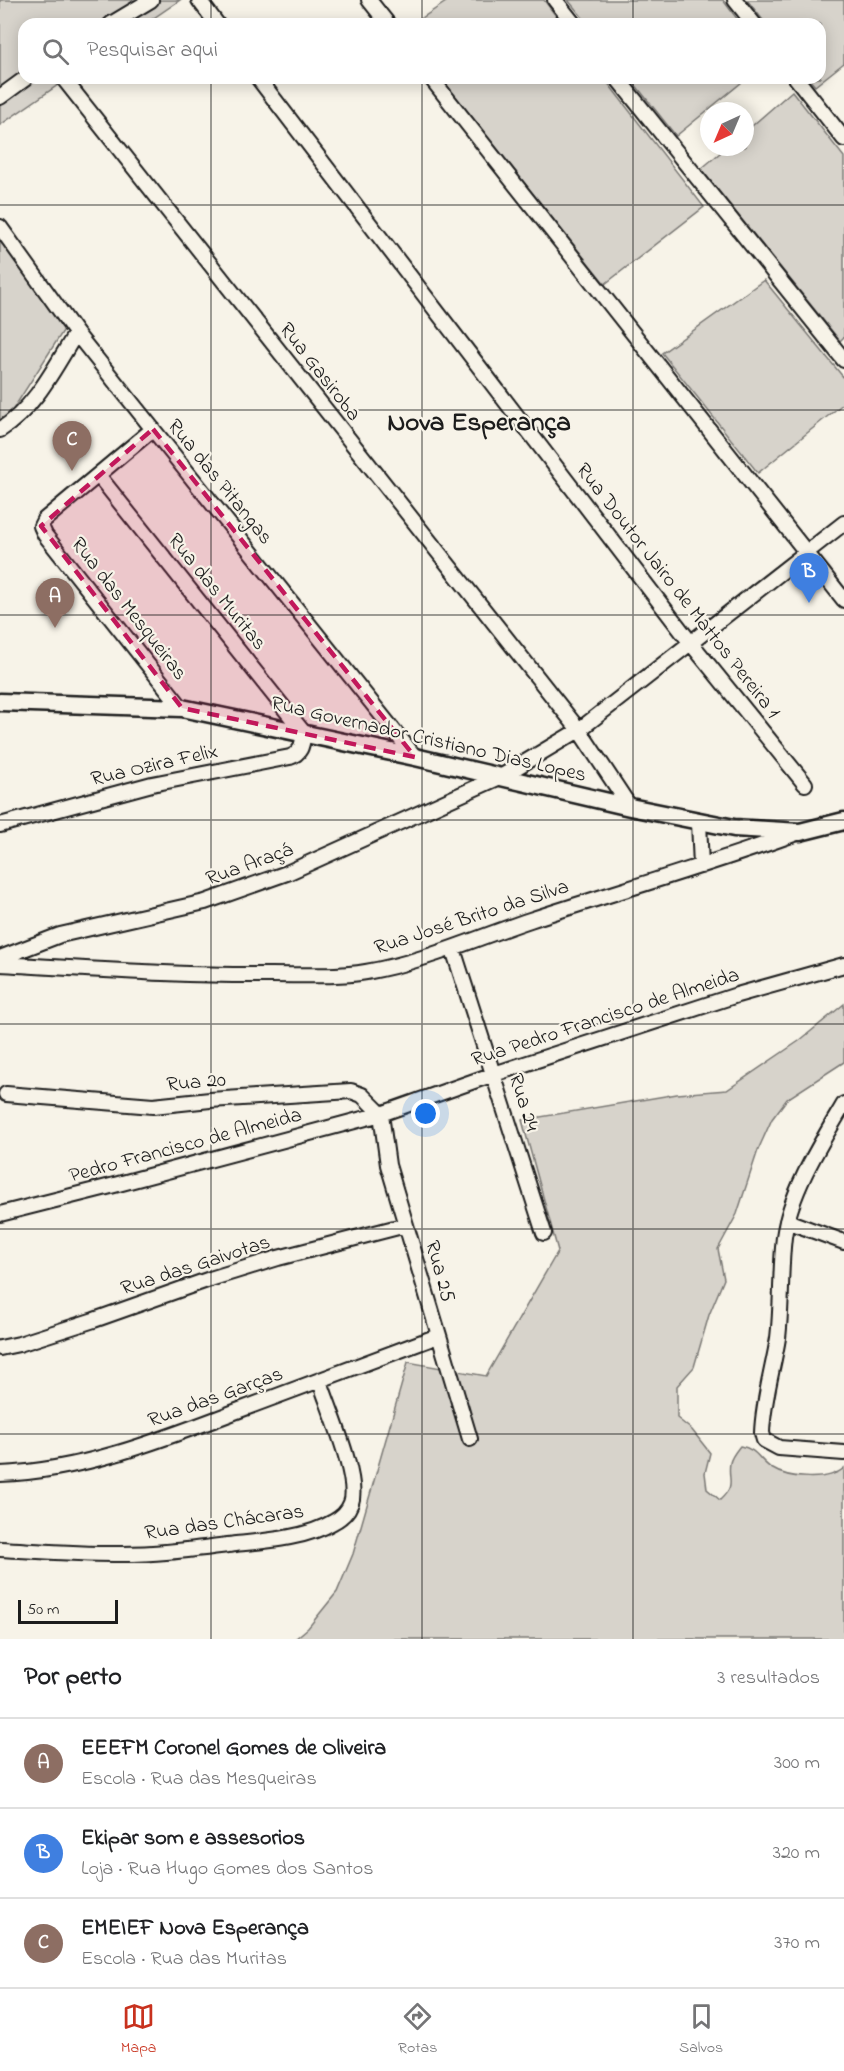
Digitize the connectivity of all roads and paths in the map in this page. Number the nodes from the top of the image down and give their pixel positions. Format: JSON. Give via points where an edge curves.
{"nodes":[{"id":1,"x":151,"y":0,"type":"edge"},
{"id":2,"x":198,"y":0,"type":"edge"},
{"id":3,"x":369,"y":0,"type":"edge"},
{"id":4,"x":555,"y":0,"type":"edge"},
{"id":5,"x":735,"y":0,"type":"edge"},
{"id":6,"x":121,"y":18,"type":"edge"},
{"id":7,"x":212,"y":18,"type":"edge"},
{"id":8,"x":383,"y":18,"type":"edge"},
{"id":9,"x":569,"y":18,"type":"edge"},
{"id":10,"x":749,"y":18,"type":"edge"},
{"id":11,"x":18,"y":84,"type":"edge"},
{"id":12,"x":68,"y":84,"type":"edge"},
{"id":13,"x":263,"y":84,"type":"edge"},
{"id":14,"x":436,"y":84,"type":"edge"},
{"id":15,"x":622,"y":84,"type":"edge"},
{"id":16,"x":801,"y":84,"type":"edge"},
{"id":17,"x":0,"y":97,"type":"edge"},
{"id":18,"x":844,"y":139,"type":"edge"},
{"id":19,"x":0,"y":227,"type":"edge"},
{"id":20,"x":76,"y":333,"type":"junction"},
{"id":21,"x":844,"y":360,"type":"edge"},
{"id":22,"x":153,"y":429,"type":"junction"},
{"id":23,"x":0,"y":430,"type":"edge"},
{"id":24,"x":98,"y":475,"type":"junction"},
{"id":25,"x":844,"y":523,"type":"edge"},
{"id":26,"x":806,"y":553,"type":"junction"},
{"id":27,"x":844,"y":600,"type":"edge"},
{"id":28,"x":690,"y":642,"type":"junction"},
{"id":29,"x":0,"y":702,"type":"edge"},
{"id":30,"x":182,"y":708,"type":"junction"},
{"id":31,"x":579,"y":730,"type":"junction"},
{"id":32,"x":304,"y":733,"type":"junction"},
{"id":33,"x":415,"y":756,"type":"junction"},
{"id":34,"x":502,"y":776,"type":"junction"},
{"id":35,"x":805,"y":784,"type":"dead end"},
{"id":36,"x":630,"y":807,"type":"junction"},
{"id":37,"x":844,"y":821,"type":"edge"},
{"id":38,"x":699,"y":822,"type":"junction"},
{"id":39,"x":0,"y":825,"type":"edge"},
{"id":40,"x":800,"y":832,"type":"junction"},
{"id":41,"x":701,"y":866,"type":"junction"},
{"id":42,"x":453,"y":949,"type":"junction"},
{"id":43,"x":0,"y":958,"type":"edge"},
{"id":44,"x":0,"y":964,"type":"edge"},
{"id":45,"x":844,"y":965,"type":"edge"},
{"id":46,"x":494,"y":1074,"type":"junction"},
{"id":47,"x":6,"y":1094,"type":"dead end"},
{"id":48,"x":844,"y":1104,"type":"edge"},
{"id":49,"x":381,"y":1114,"type":"junction"},
{"id":50,"x":0,"y":1214,"type":"edge"},
{"id":51,"x":787,"y":1221,"type":"junction"},
{"id":52,"x":406,"y":1225,"type":"junction"},
{"id":53,"x":544,"y":1233,"type":"dead end"},
{"id":54,"x":844,"y":1242,"type":"edge"},
{"id":55,"x":438,"y":1336,"type":"junction"},
{"id":56,"x":0,"y":1348,"type":"edge"},
{"id":57,"x":320,"y":1381,"type":"junction"},
{"id":58,"x":470,"y":1439,"type":"dead end"},
{"id":59,"x":844,"y":1453,"type":"edge"},
{"id":60,"x":0,"y":1474,"type":"edge"},
{"id":61,"x":0,"y":1549,"type":"edge"}],
"edges":[{"from":1,"to":6,"type":"street"},
{"from":2,"to":7,"type":"street"},
{"from":3,"to":8,"type":"street"},
{"from":4,"to":9,"type":"street"},
{"from":5,"to":10,"type":"street"},
{"from":11,"to":17,"type":"street"},
{"from":12,"to":31,"type":"street","name":"Rua Gasiroba"},
{"from":13,"to":28,"type":"street","name":"Rua Doutor Jairo de Mattos Pereira 1"},
{"from":14,"to":26,"type":"street"},
{"from":15,"to":21,"type":"street"},
{"from":16,"to":18,"type":"street"},
{"from":19,"to":20,"type":"street","name":"Rua das Pitangas"},
{"from":20,"to":22,"type":"street","name":"Rua das Pitangas"},
{"from":20,"to":23,"type":"street","via":[[27,406]]},
{"from":22,"to":24,"type":"street"},
{"from":22,"to":33,"type":"street","name":"Rua das Pitangas"},
{"from":24,"to":30,"type":"street","name":"Rua das Mesqueiras","via":[[41,525]]},
{"from":24,"to":32,"type":"street","name":"Rua das Muritas"},
{"from":25,"to":26,"type":"street","name":"Rua Araçá"},
{"from":26,"to":27,"type":"street"},
{"from":26,"to":28,"type":"street","name":"Rua Araçá"},
{"from":28,"to":31,"type":"street","name":"Rua Araçá"},
{"from":28,"to":35,"type":"street","name":"Rua Doutor Jairo de Mattos Pereira 1"},
{"from":29,"to":30,"type":"street","name":"Rua Governador Cristiano Dias Lopes"},
{"from":30,"to":32,"type":"street","name":"Rua Governador Cristiano Dias Lopes"},
{"from":31,"to":34,"type":"street","name":"Rua Araçá"},
{"from":31,"to":36,"type":"street","name":"Rua Gasiroba"},
{"from":32,"to":33,"type":"street","name":"Rua Governador Cristiano Dias Lopes"},
{"from":32,"to":39,"type":"street","name":"Rua Ozira Felix","via":[[299,752],[290,757],[152,784]]},
{"from":33,"to":34,"type":"street","name":"Rua Governador Cristiano Dias Lopes"},
{"from":34,"to":36,"type":"street","name":"Rua Governador Cristiano Dias Lopes"},
{"from":34,"to":43,"type":"street","name":"Rua Araçá","via":[[330,854],[236,891],[205,902],[60,935]]},
{"from":36,"to":38,"type":"street","name":"Rua Governador Cristiano Dias Lopes"},
{"from":37,"to":40,"type":"street","name":"Rua Governador Cristiano Dias Lopes"},
{"from":38,"to":40,"type":"street","name":"Rua Governador Cristiano Dias Lopes"},
{"from":38,"to":41,"type":"street"},
{"from":40,"to":41,"type":"street","name":"Rua José Brito da Silva"},
{"from":41,"to":42,"type":"street","name":"Rua José Brito da Silva","via":[[521,923]]},
{"from":42,"to":44,"type":"street","name":"Rua José Brito da Silva","via":[[364,972],[321,975],[129,973]]},
{"from":42,"to":46,"type":"street","name":"Rua 24"},
{"from":45,"to":46,"type":"street","name":"Rua Pedro Francisco de Almeida","via":[[737,994]]},
{"from":46,"to":49,"type":"street","name":"Rua Pedro Francisco de Almeida"},
{"from":46,"to":53,"type":"street","name":"Rua 24"},
{"from":47,"to":49,"type":"street","name":"Rua 20","via":[[153,1106],[351,1091],[362,1095]]},
{"from":48,"to":51,"type":"street","via":[[812,1161]]},
{"from":49,"to":50,"type":"street","name":"Pedro Francisco de Almeida"},
{"from":49,"to":52,"type":"street","name":"Rua 25","via":[[388,1165]]},
{"from":51,"to":54,"type":"street"},
{"from":51,"to":59,"type":"street","via":[[782,1253],[782,1303],[762,1433],[764,1440],[779,1448]]},
{"from":52,"to":55,"type":"street","name":"Rua 25"},
{"from":52,"to":56,"type":"street","name":"Rua das Gaivotas","via":[[278,1258]]},
{"from":55,"to":57,"type":"street","name":"Rua das Garças"},
{"from":55,"to":58,"type":"street","name":"Rua 25"},
{"from":57,"to":60,"type":"street","name":"Rua das Garças","via":[[97,1459],[52,1470]]},
{"from":57,"to":61,"type":"street","name":"Rua das Chácaras","via":[[353,1490],[349,1508],[332,1523],[273,1540],[185,1551],[115,1555]]}]}
